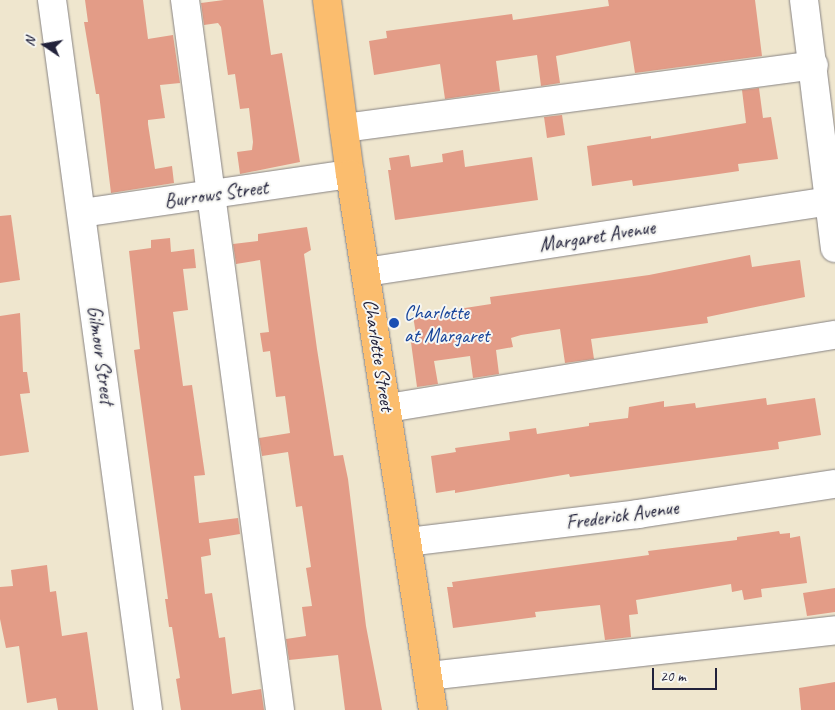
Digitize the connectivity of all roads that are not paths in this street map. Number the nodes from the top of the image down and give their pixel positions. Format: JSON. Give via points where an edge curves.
{"nodes":[{"id":1,"x":52,"y":0,"type":"edge"},
{"id":2,"x":185,"y":0,"type":"edge"},
{"id":3,"x":327,"y":0,"type":"edge"},
{"id":4,"x":804,"y":0,"type":"edge"},
{"id":5,"x":814,"y":66,"type":"junction"},
{"id":6,"x":344,"y":128,"type":"junction"},
{"id":7,"x":350,"y":174,"type":"junction"},
{"id":8,"x":210,"y":194,"type":"junction"},
{"id":9,"x":829,"y":200,"type":"junction"},
{"id":10,"x":82,"y":213,"type":"junction"},
{"id":11,"x":835,"y":248,"type":"edge"},
{"id":12,"x":366,"y":272,"type":"junction"},
{"id":13,"x":835,"y":334,"type":"edge"},
{"id":14,"x":388,"y":408,"type":"junction"},
{"id":15,"x":835,"y":484,"type":"edge"},
{"id":16,"x":408,"y":542,"type":"junction"},
{"id":17,"x":835,"y":630,"type":"edge"},
{"id":18,"x":428,"y":676,"type":"junction"},
{"id":19,"x":148,"y":710,"type":"edge"},
{"id":20,"x":280,"y":710,"type":"edge"},
{"id":21,"x":433,"y":710,"type":"edge"}],
"edges":[{"from":1,"to":10,"type":"street","name":"Gilmour Street"},
{"from":2,"to":8,"type":"street"},
{"from":3,"to":6,"type":"main road","name":"Charlotte Street"},
{"from":4,"to":5,"type":"street"},
{"from":5,"to":6,"type":"street"},
{"from":5,"to":9,"type":"street"},
{"from":6,"to":7,"type":"main road","name":"Charlotte Street"},
{"from":7,"to":8,"type":"street","name":"Burrows Street"},
{"from":7,"to":12,"type":"main road","name":"Charlotte Street"},
{"from":8,"to":10,"type":"street","name":"Burrows Street"},
{"from":8,"to":20,"type":"street"},
{"from":9,"to":11,"type":"street"},
{"from":9,"to":12,"type":"street","name":"Margaret Avenue"},
{"from":10,"to":19,"type":"street","name":"Gilmour Street"},
{"from":12,"to":14,"type":"main road","name":"Charlotte Street"},
{"from":13,"to":14,"type":"street"},
{"from":14,"to":16,"type":"main road","name":"Charlotte Street"},
{"from":15,"to":16,"type":"street","name":"Frederick Avenue","via":[[638,514]]},
{"from":16,"to":18,"type":"main road","name":"Charlotte Street"},
{"from":17,"to":18,"type":"street"},
{"from":18,"to":21,"type":"main road","name":"Charlotte Street"}]}
